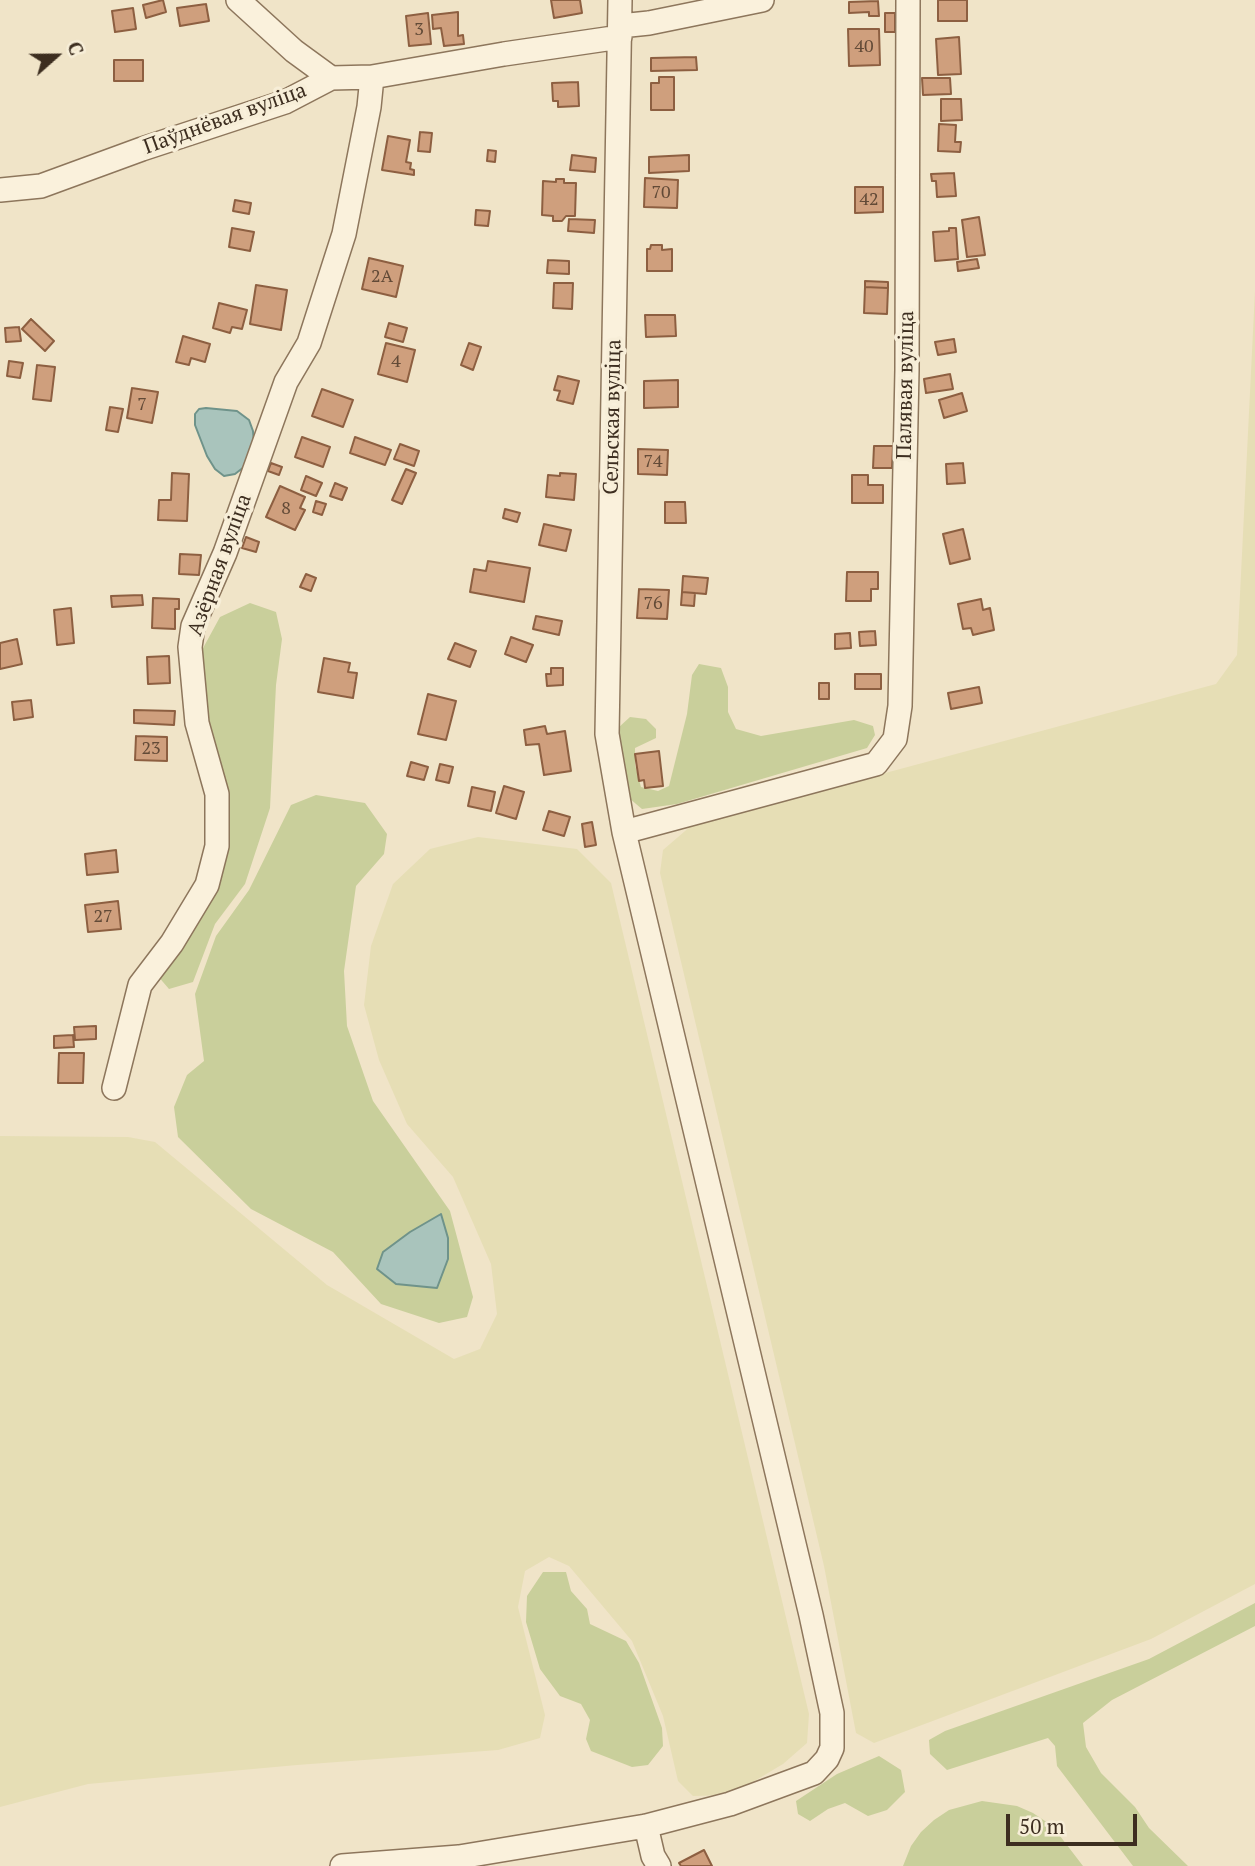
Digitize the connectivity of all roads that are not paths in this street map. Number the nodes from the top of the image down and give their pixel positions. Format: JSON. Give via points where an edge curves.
{"nodes":[{"id":1,"x":238,"y":0,"type":"edge"},
{"id":2,"x":620,"y":0,"type":"edge"},
{"id":3,"x":762,"y":0,"type":"edge"},
{"id":4,"x":908,"y":0,"type":"edge"},
{"id":5,"x":620,"y":31,"type":"junction"},
{"id":6,"x":372,"y":77,"type":"junction"},
{"id":7,"x":331,"y":78,"type":"junction"},
{"id":8,"x":0,"y":190,"type":"edge"},
{"id":9,"x":624,"y":832,"type":"junction"},
{"id":10,"x":114,"y":1088,"type":"dead end"},
{"id":11,"x":646,"y":1825,"type":"junction"},
{"id":12,"x":459,"y":1861,"type":"edge"},
{"id":13,"x":342,"y":1866,"type":"edge"},
{"id":14,"x":659,"y":1866,"type":"edge"}],
"edges":[{"from":1,"to":7,"type":"street"},
{"from":2,"to":5,"type":"street","name":"Сельская вуліца"},
{"from":3,"to":5,"type":"street","name":"Паўднёвая вуліца"},
{"from":4,"to":9,"type":"street","name":"Палявая вуліца","via":[[907,370],[900,706],[895,739],[876,764]]},
{"from":5,"to":6,"type":"street","name":"Паўднёвая вуліца"},
{"from":5,"to":9,"type":"street","name":"Сельская вуліца","via":[[607,734]]},
{"from":6,"to":7,"type":"street","name":"Паўднёвая вуліца"},
{"from":6,"to":10,"type":"street","name":"Азёрная вуліца","via":[[344,234],[309,343],[286,382],[225,553],[193,626],[190,647],[197,723],[217,794],[217,846],[207,885],[141,985]]},
{"from":7,"to":8,"type":"street","name":"Паўднёвая вуліца","via":[[285,102],[41,186]]},
{"from":9,"to":11,"type":"street","name":"Сельская вуліца","via":[[811,1615],[834,1730],[827,1759],[814,1773],[730,1804]]},
{"from":11,"to":12,"type":"street","name":"Сельская вуліца"},
{"from":11,"to":14,"type":"street"},
{"from":12,"to":13,"type":"street","name":"Сельская вуліца"}]}
